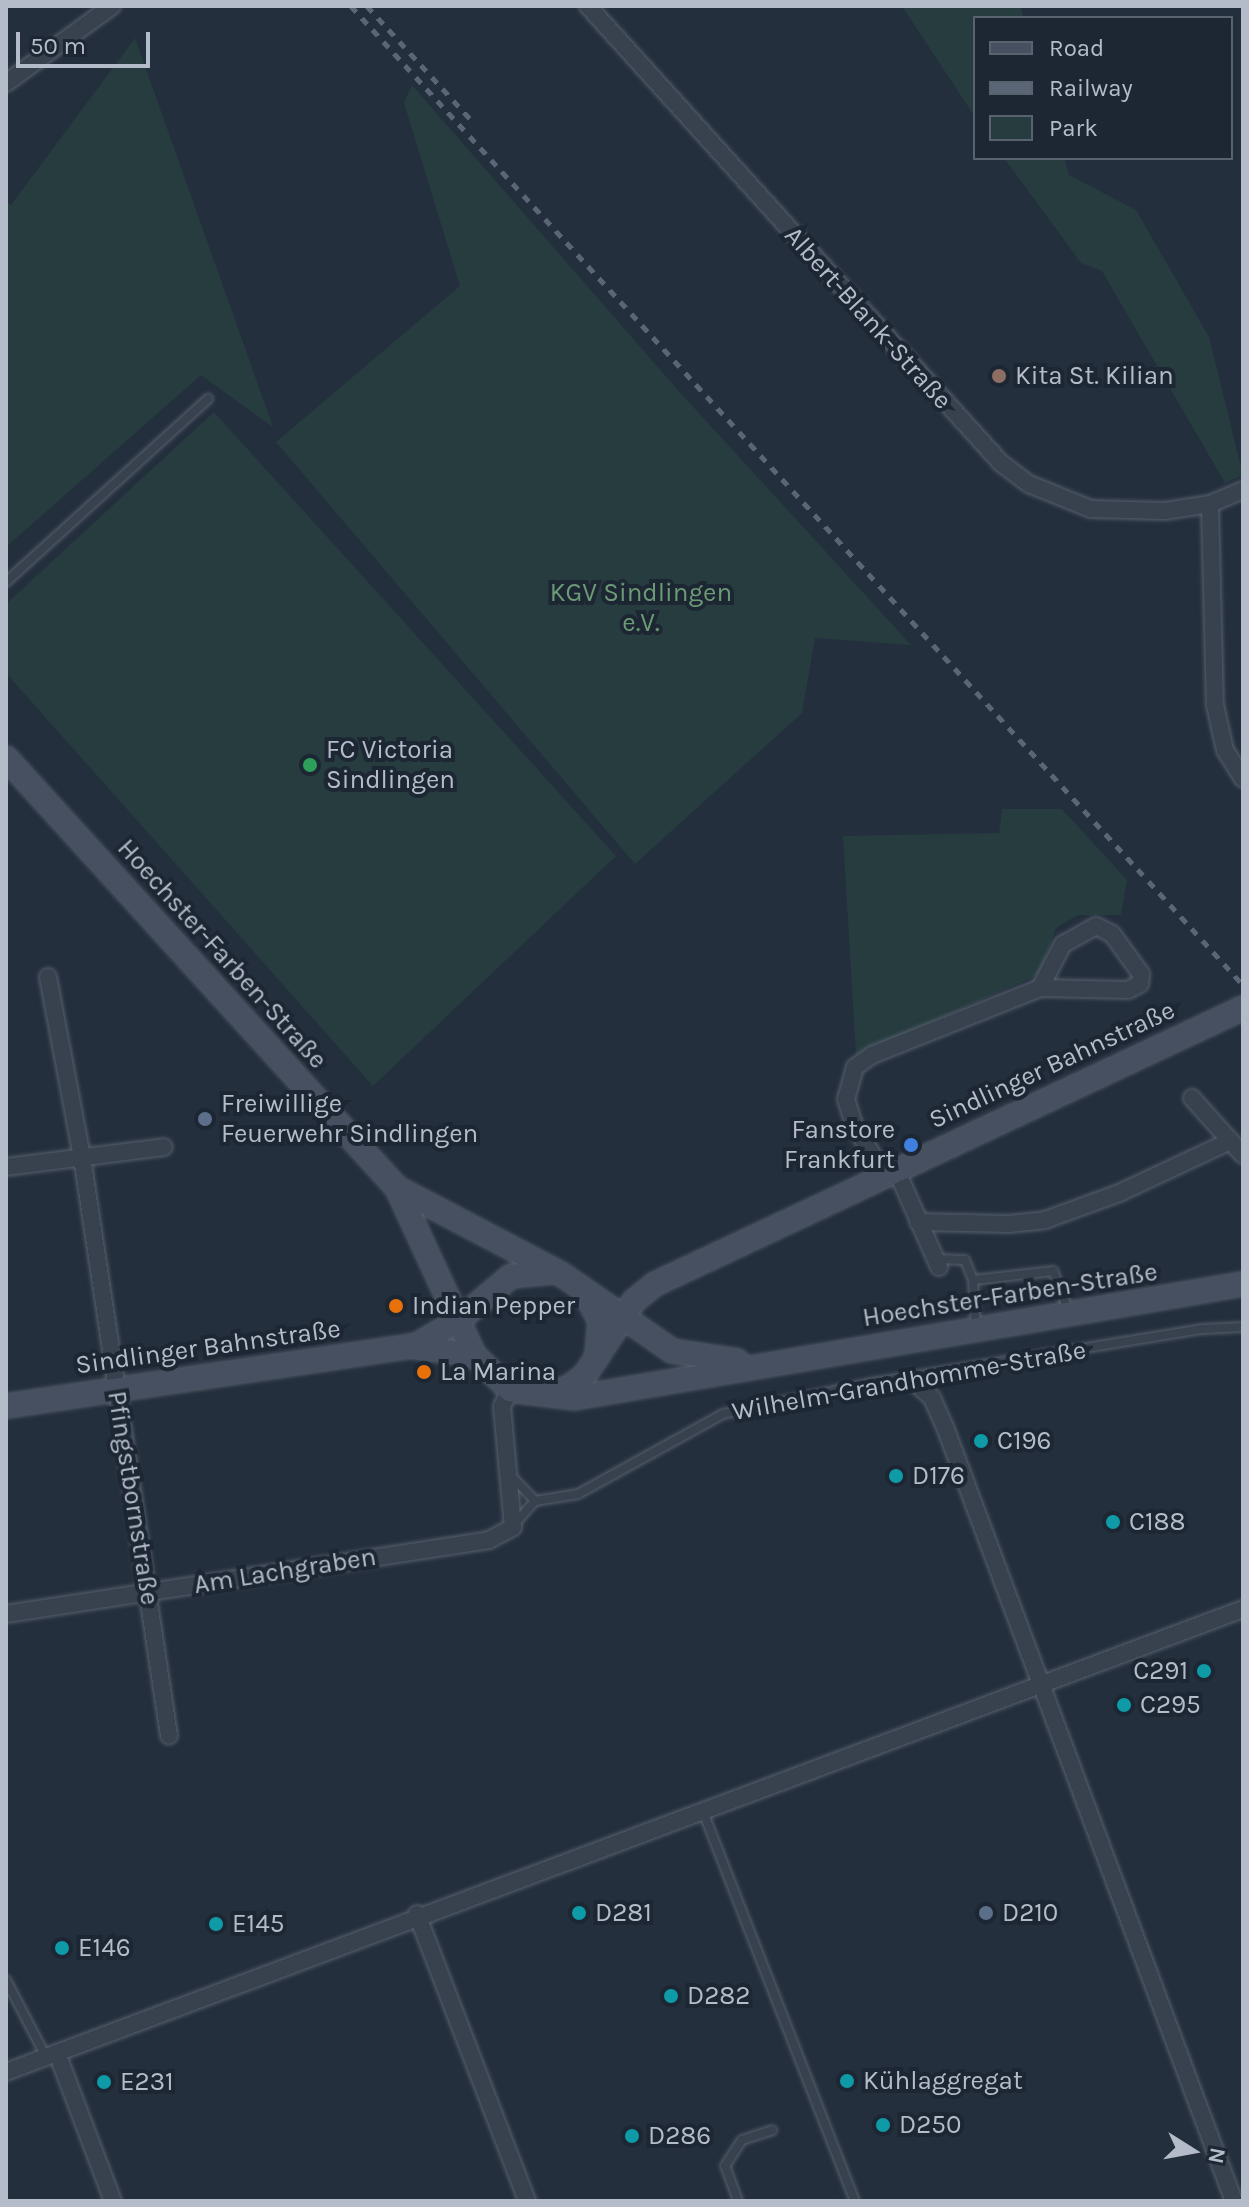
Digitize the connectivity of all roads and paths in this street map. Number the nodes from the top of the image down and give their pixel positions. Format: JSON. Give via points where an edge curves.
{"nodes":[{"id":1,"x":112,"y":6,"type":"edge"},
{"id":2,"x":588,"y":6,"type":"edge"},
{"id":3,"x":6,"y":83,"type":"edge"},
{"id":4,"x":208,"y":399,"type":"dead end"},
{"id":5,"x":1243,"y":490,"type":"edge"},
{"id":6,"x":1210,"y":504,"type":"junction"},
{"id":7,"x":6,"y":582,"type":"edge"},
{"id":8,"x":6,"y":758,"type":"edge"},
{"id":9,"x":1243,"y":779,"type":"edge"},
{"id":10,"x":48,"y":977,"type":"dead end"},
{"id":11,"x":1040,"y":988,"type":"junction"},
{"id":12,"x":1243,"y":1008,"type":"edge"},
{"id":13,"x":1192,"y":1098,"type":"dead end"},
{"id":14,"x":1230,"y":1141,"type":"junction"},
{"id":15,"x":164,"y":1147,"type":"dead end"},
{"id":16,"x":1243,"y":1155,"type":"edge"},
{"id":17,"x":82,"y":1157,"type":"junction"},
{"id":18,"x":6,"y":1167,"type":"edge"},
{"id":19,"x":890,"y":1172,"type":"junction"},
{"id":20,"x":397,"y":1188,"type":"junction"},
{"id":21,"x":918,"y":1222,"type":"junction"},
{"id":22,"x":937,"y":1263,"type":"joint"},
{"id":23,"x":571,"y":1280,"type":"junction"},
{"id":24,"x":973,"y":1280,"type":"junction"},
{"id":25,"x":1243,"y":1284,"type":"edge"},
{"id":26,"x":490,"y":1292,"type":"junction"},
{"id":27,"x":1069,"y":1313,"type":"junction"},
{"id":28,"x":627,"y":1315,"type":"junction"},
{"id":29,"x":459,"y":1320,"type":"junction"},
{"id":30,"x":1243,"y":1327,"type":"edge"},
{"id":31,"x":976,"y":1328,"type":"junction"},
{"id":32,"x":417,"y":1345,"type":"junction"},
{"id":33,"x":478,"y":1359,"type":"junction"},
{"id":34,"x":786,"y":1361,"type":"junction"},
{"id":35,"x":596,"y":1363,"type":"junction"},
{"id":36,"x":910,"y":1378,"type":"junction"},
{"id":37,"x":116,"y":1389,"type":"junction"},
{"id":38,"x":510,"y":1390,"type":"junction"},
{"id":39,"x":540,"y":1396,"type":"junction"},
{"id":40,"x":6,"y":1406,"type":"edge"},
{"id":41,"x":506,"y":1454,"type":"junction"},
{"id":42,"x":535,"y":1501,"type":"junction"},
{"id":43,"x":513,"y":1527,"type":"junction"},
{"id":44,"x":148,"y":1591,"type":"junction"},
{"id":45,"x":1243,"y":1609,"type":"edge"},
{"id":46,"x":6,"y":1614,"type":"edge"},
{"id":47,"x":1039,"y":1686,"type":"junction"},
{"id":48,"x":169,"y":1736,"type":"dead end"},
{"id":49,"x":702,"y":1809,"type":"junction"},
{"id":50,"x":417,"y":1914,"type":"junction"},
{"id":51,"x":6,"y":1980,"type":"edge"},
{"id":52,"x":51,"y":2055,"type":"junction"},
{"id":53,"x":6,"y":2072,"type":"edge"},
{"id":54,"x":772,"y":2130,"type":"dead end"},
{"id":55,"x":113,"y":2201,"type":"edge"},
{"id":56,"x":527,"y":2201,"type":"edge"},
{"id":57,"x":738,"y":2201,"type":"edge"},
{"id":58,"x":855,"y":2201,"type":"edge"},
{"id":59,"x":1234,"y":2201,"type":"edge"}],
"edges":[{"from":1,"to":3,"type":"street"},
{"from":2,"to":6,"type":"street","name":"Albert-Blank-Straße","via":[[1001,463],[1029,484],[1091,509],[1165,511]]},
{"from":4,"to":7,"type":"lane"},
{"from":5,"to":6,"type":"street","name":"Albert-Blank-Straße"},
{"from":6,"to":9,"type":"street","via":[[1215,705],[1225,750]]},
{"from":8,"to":20,"type":"main road","name":"Hoechster-Farben-Straße"},
{"from":10,"to":17,"type":"street","name":"Pfingstbornstraße"},
{"from":11,"to":11,"type":"street","name":"Sindlinger Bahnstraße","via":[[1128,990],[1140,984],[1141,974],[1112,934],[1096,926],[1063,944]]},
{"from":11,"to":19,"type":"street","name":"Sindlinger Bahnstraße","via":[[872,1055],[855,1067],[846,1099],[854,1125]]},
{"from":12,"to":19,"type":"main road","name":"Sindlinger Bahnstraße"},
{"from":13,"to":14,"type":"street"},
{"from":14,"to":16,"type":"street"},
{"from":14,"to":21,"type":"street","via":[[1119,1193],[1045,1220]]},
{"from":15,"to":17,"type":"street"},
{"from":17,"to":18,"type":"street"},
{"from":17,"to":37,"type":"street","name":"Pfingstbornstraße"},
{"from":19,"to":21,"type":"street"},
{"from":19,"to":28,"type":"main road","name":"Sindlinger Bahnstraße","via":[[655,1284]]},
{"from":20,"to":23,"type":"main road","name":"Hoechster-Farben-Straße"},
{"from":20,"to":29,"type":"main road","name":"Hoechster-Farben-Straße"},
{"from":21,"to":22,"type":"street"},
{"from":22,"to":24,"type":"lane","via":[[965,1260]]},
{"from":23,"to":26,"type":"main road","via":[[525,1271]]},
{"from":23,"to":28,"type":"main road","name":"Hoechster-Farben-Straße"},
{"from":23,"to":35,"type":"main road","via":[[600,1321]]},
{"from":24,"to":27,"type":"lane","via":[[1053,1271]]},
{"from":24,"to":31,"type":"lane"},
{"from":25,"to":27,"type":"main road","name":"Hoechster-Farben-Straße"},
{"from":26,"to":29,"type":"main road","name":"Sindlinger Bahnstraße"},
{"from":26,"to":33,"type":"main road","via":[[476,1321]]},
{"from":27,"to":31,"type":"main road","name":"Hoechster-Farben-Straße"},
{"from":28,"to":34,"type":"main road","name":"Hoechster-Farben-Straße","via":[[683,1355],[714,1361]]},
{"from":28,"to":35,"type":"main road","name":"Sindlinger Bahnstraße"},
{"from":29,"to":32,"type":"main road","name":"Sindlinger Bahnstraße"},
{"from":29,"to":33,"type":"main road","name":"Hoechster-Farben-Straße"},
{"from":30,"to":36,"type":"lane","name":"Wilhelm-Grandhomme-Straße","via":[[1203,1329]]},
{"from":31,"to":34,"type":"main road","name":"Hoechster-Farben-Straße"},
{"from":32,"to":33,"type":"main road","name":"Sindlinger Bahnstraße"},
{"from":32,"to":37,"type":"main road","name":"Sindlinger Bahnstraße"},
{"from":33,"to":38,"type":"main road","name":"Hoechster-Farben-Straße"},
{"from":34,"to":39,"type":"main road","name":"Hoechster-Farben-Straße","via":[[574,1398]]},
{"from":35,"to":39,"type":"main road","via":[[568,1388]]},
{"from":36,"to":42,"type":"lane","name":"Wilhelm-Grandhomme-Straße","via":[[723,1414],[578,1494]]},
{"from":36,"to":47,"type":"street","via":[[932,1398],[945,1427]]},
{"from":37,"to":40,"type":"main road","name":"Sindlinger Bahnstraße"},
{"from":37,"to":44,"type":"street","name":"Pfingstbornstraße"},
{"from":38,"to":39,"type":"main road","name":"Hoechster-Farben-Straße"},
{"from":38,"to":41,"type":"street","via":[[502,1406]]},
{"from":41,"to":42,"type":"lane","via":[[516,1485]]},
{"from":41,"to":43,"type":"street"},
{"from":42,"to":43,"type":"lane"},
{"from":43,"to":44,"type":"street","name":"Am Lachgraben","via":[[489,1540]]},
{"from":44,"to":46,"type":"street","name":"Am Lachgraben"},
{"from":44,"to":48,"type":"street","name":"Pfingstbornstraße"},
{"from":45,"to":47,"type":"street"},
{"from":47,"to":49,"type":"street"},
{"from":47,"to":59,"type":"street"},
{"from":49,"to":50,"type":"street"},
{"from":49,"to":58,"type":"lane"},
{"from":50,"to":52,"type":"street"},
{"from":50,"to":56,"type":"street"},
{"from":51,"to":52,"type":"lane"},
{"from":52,"to":53,"type":"street"},
{"from":52,"to":55,"type":"street"},
{"from":54,"to":57,"type":"lane","via":[[742,2140],[725,2166]]}]}
